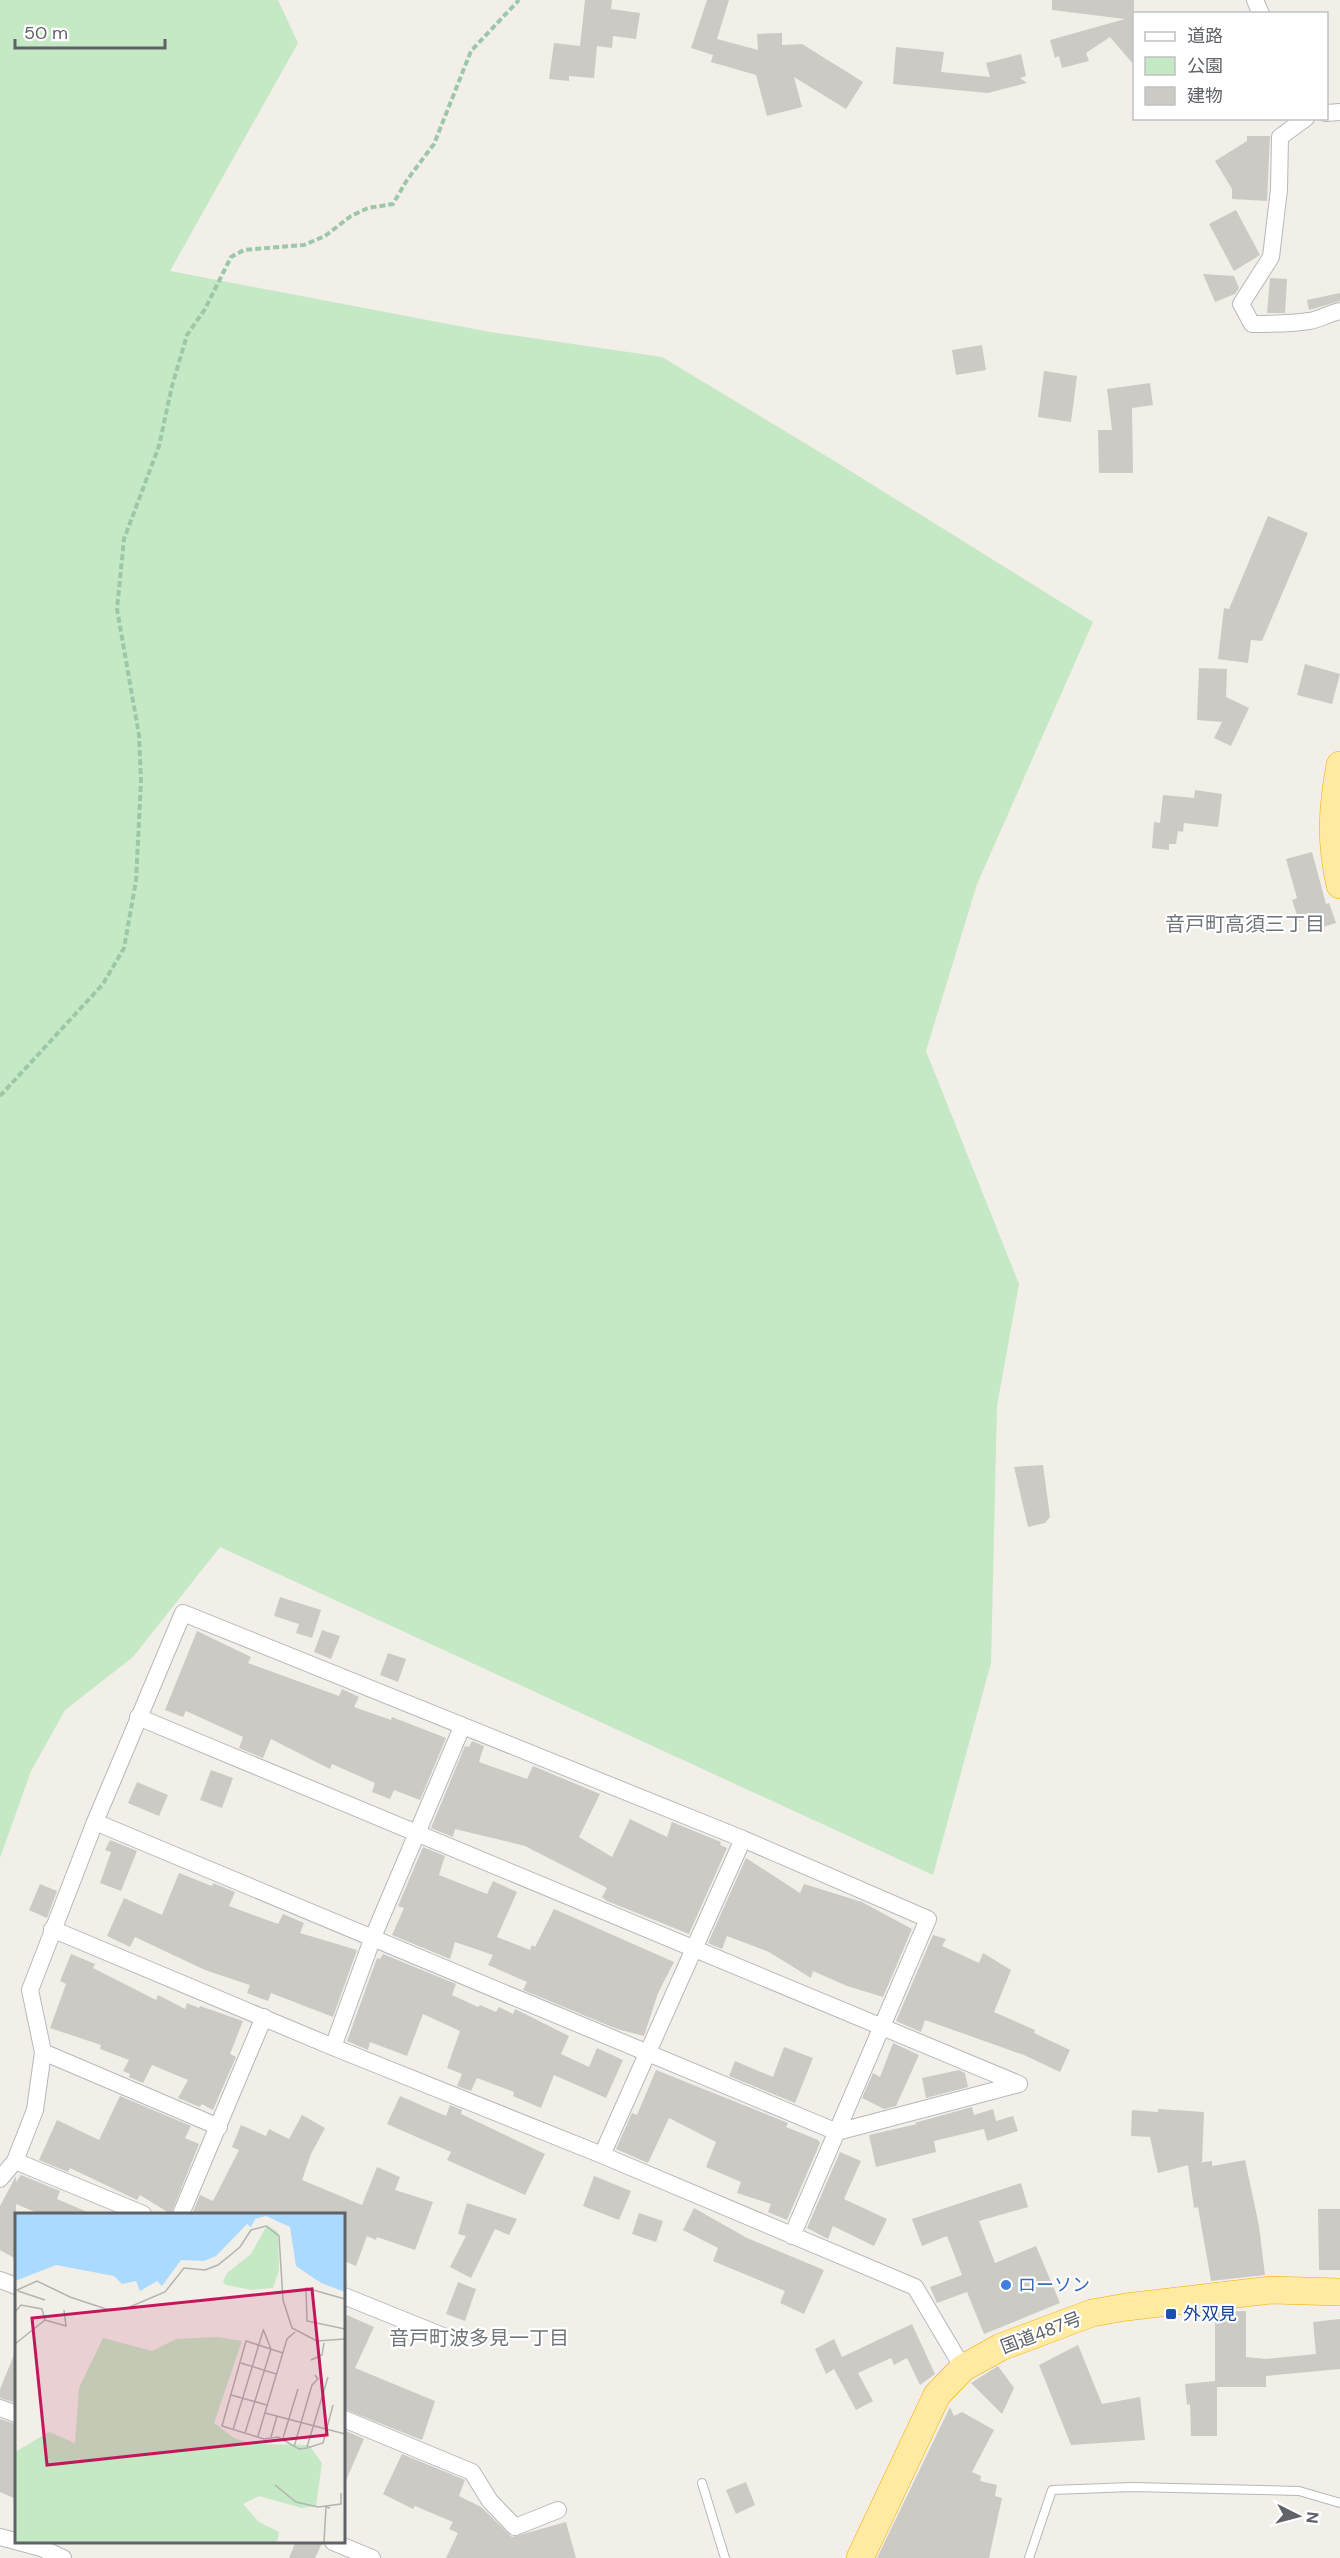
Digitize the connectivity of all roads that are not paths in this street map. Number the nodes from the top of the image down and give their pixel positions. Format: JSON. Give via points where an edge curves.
{"nodes":[{"id":1,"x":1303,"y":120,"type":"edge"},
{"id":2,"x":1340,"y":310,"type":"edge"},
{"id":3,"x":1340,"y":765,"type":"edge"},
{"id":4,"x":1340,"y":885,"type":"edge"},
{"id":5,"x":138,"y":1717,"type":"junction"},
{"id":6,"x":462,"y":1727,"type":"junction"},
{"id":7,"x":95,"y":1822,"type":"junction"},
{"id":8,"x":416,"y":1835,"type":"junction"},
{"id":9,"x":743,"y":1839,"type":"junction"},
{"id":10,"x":52,"y":1929,"type":"junction"},
{"id":11,"x":373,"y":1937,"type":"junction"},
{"id":12,"x":692,"y":1948,"type":"junction"},
{"id":13,"x":264,"y":2017,"type":"junction"},
{"id":14,"x":883,"y":2027,"type":"junction"},
{"id":15,"x":333,"y":2047,"type":"junction"},
{"id":16,"x":43,"y":2052,"type":"junction"},
{"id":17,"x":649,"y":2052,"type":"junction"},
{"id":18,"x":219,"y":2127,"type":"junction"},
{"id":19,"x":837,"y":2132,"type":"junction"},
{"id":20,"x":602,"y":2155,"type":"junction"},
{"id":21,"x":15,"y":2161,"type":"junction"},
{"id":22,"x":0,"y":2179,"type":"edge"},
{"id":23,"x":141,"y":2213,"type":"edge"},
{"id":24,"x":181,"y":2213,"type":"edge"},
{"id":25,"x":792,"y":2236,"type":"junction"},
{"id":26,"x":0,"y":2280,"type":"edge"},
{"id":27,"x":15,"y":2286,"type":"edge"},
{"id":28,"x":1340,"y":2292,"type":"edge"},
{"id":29,"x":345,"y":2296,"type":"edge"},
{"id":30,"x":448,"y":2338,"type":"dead end"},
{"id":31,"x":963,"y":2368,"type":"junction"},
{"id":32,"x":0,"y":2408,"type":"edge"},
{"id":33,"x":15,"y":2414,"type":"edge"},
{"id":34,"x":345,"y":2419,"type":"edge"},
{"id":35,"x":702,"y":2483,"type":"dead end"},
{"id":36,"x":1340,"y":2503,"type":"edge"},
{"id":37,"x":558,"y":2510,"type":"dead end"},
{"id":38,"x":0,"y":2537,"type":"edge"},
{"id":39,"x":15,"y":2542,"type":"edge"},
{"id":40,"x":20,"y":2543,"type":"edge"},
{"id":41,"x":338,"y":2543,"type":"edge"},
{"id":42,"x":40,"y":2549,"type":"edge"},
{"id":43,"x":63,"y":2558,"type":"edge"},
{"id":44,"x":372,"y":2558,"type":"edge"},
{"id":45,"x":725,"y":2558,"type":"edge"},
{"id":46,"x":860,"y":2558,"type":"edge"},
{"id":47,"x":1029,"y":2558,"type":"edge"}],
"edges":[{"from":1,"to":2,"type":"street","via":[[1280,138],[1271,257],[1241,304],[1252,324],[1285,325]]},
{"from":3,"to":4,"type":"highway","via":[[1332,825],[1332,852]]},
{"from":5,"to":6,"type":"street","via":[[183,1613]]},
{"from":5,"to":7,"type":"street"},
{"from":5,"to":8,"type":"street"},
{"from":6,"to":8,"type":"street"},
{"from":6,"to":9,"type":"street"},
{"from":7,"to":10,"type":"street"},
{"from":7,"to":11,"type":"street"},
{"from":8,"to":11,"type":"street"},
{"from":8,"to":12,"type":"street"},
{"from":9,"to":12,"type":"street"},
{"from":9,"to":14,"type":"street","via":[[928,1919]]},
{"from":10,"to":13,"type":"street"},
{"from":10,"to":16,"type":"street","via":[[30,1989]]},
{"from":11,"to":15,"type":"street"},
{"from":11,"to":17,"type":"street"},
{"from":12,"to":14,"type":"street"},
{"from":12,"to":17,"type":"street"},
{"from":13,"to":15,"type":"street"},
{"from":13,"to":18,"type":"street"},
{"from":14,"to":19,"type":"street"},
{"from":14,"to":19,"type":"street","via":[[1019,2084]]},
{"from":15,"to":20,"type":"street"},
{"from":16,"to":18,"type":"street"},
{"from":16,"to":21,"type":"street","via":[[35,2110]]},
{"from":17,"to":19,"type":"street"},
{"from":17,"to":20,"type":"street"},
{"from":18,"to":24,"type":"street"},
{"from":19,"to":25,"type":"street"},
{"from":20,"to":25,"type":"street"},
{"from":21,"to":22,"type":"street"},
{"from":21,"to":23,"type":"street"},
{"from":25,"to":31,"type":"street","via":[[915,2287]]},
{"from":26,"to":27,"type":"street"},
{"from":28,"to":31,"type":"highway","name":"国道487号","via":[[1271,2290],[1092,2313],[1011,2343]]},
{"from":29,"to":30,"type":"street"},
{"from":31,"to":46,"type":"highway","name":"国道487号","via":[[937,2395]]},
{"from":32,"to":33,"type":"street"},
{"from":34,"to":37,"type":"street","via":[[472,2472],[490,2501],[515,2527]]},
{"from":35,"to":45,"type":"lane"},
{"from":36,"to":47,"type":"lane","via":[[1299,2491],[1132,2487],[1052,2490]]},
{"from":38,"to":39,"type":"street"},
{"from":40,"to":42,"type":"street"},
{"from":41,"to":44,"type":"street"},
{"from":42,"to":43,"type":"street"}]}
